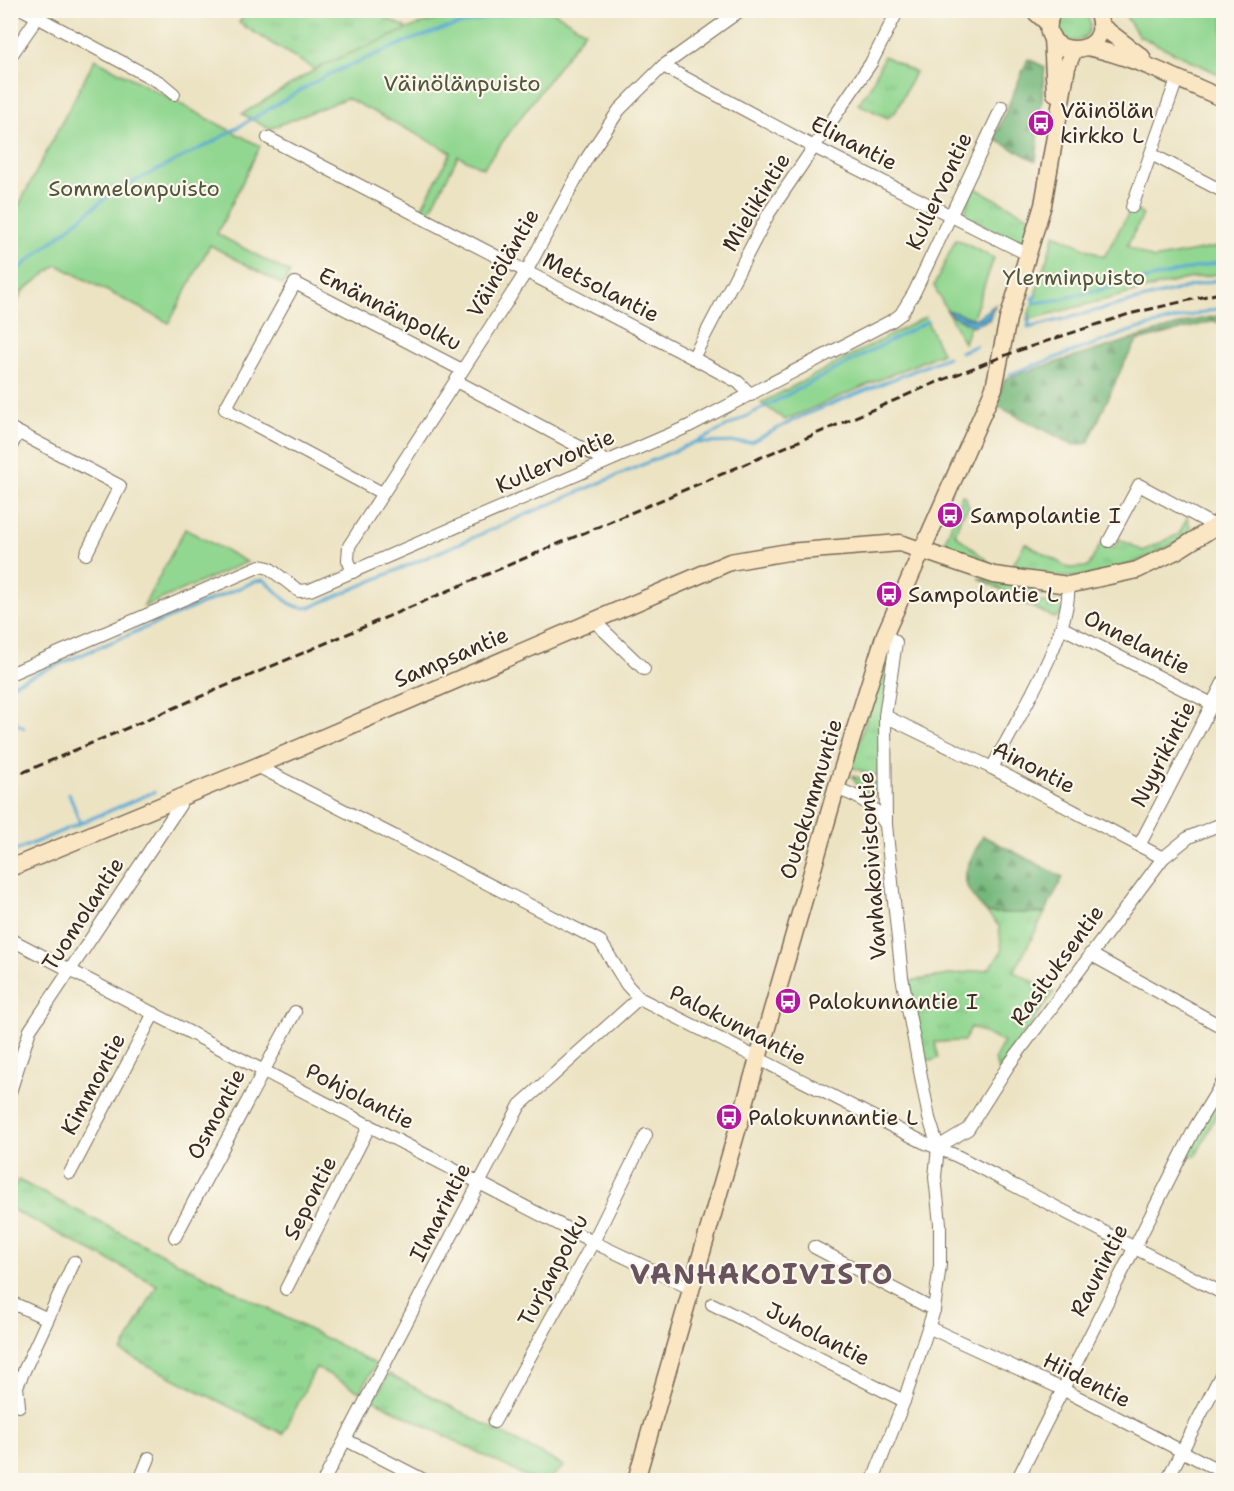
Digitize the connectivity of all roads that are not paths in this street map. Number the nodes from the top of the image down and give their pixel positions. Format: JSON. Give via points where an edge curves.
{"nodes":[{"id":1,"x":24,"y":10,"type":"edge"},
{"id":2,"x":741,"y":10,"type":"edge"},
{"id":3,"x":898,"y":10,"type":"edge"},
{"id":4,"x":1033,"y":10,"type":"edge"},
{"id":5,"x":1098,"y":15,"type":"edge"},
{"id":6,"x":37,"y":18,"type":"junction"},
{"id":7,"x":1051,"y":24,"type":"edge"},
{"id":8,"x":1081,"y":49,"type":"junction"},
{"id":9,"x":10,"y":57,"type":"edge"},
{"id":10,"x":663,"y":66,"type":"junction"},
{"id":11,"x":1171,"y":76,"type":"junction"},
{"id":12,"x":174,"y":94,"type":"dead end"},
{"id":13,"x":1224,"y":99,"type":"edge"},
{"id":14,"x":1002,"y":107,"type":"dead end"},
{"id":15,"x":268,"y":138,"type":"dead end"},
{"id":16,"x":1054,"y":142,"type":"junction"},
{"id":17,"x":814,"y":147,"type":"junction"},
{"id":18,"x":1151,"y":154,"type":"junction"},
{"id":19,"x":1224,"y":192,"type":"edge"},
{"id":20,"x":1132,"y":207,"type":"dead end"},
{"id":21,"x":951,"y":216,"type":"junction"},
{"id":22,"x":1029,"y":255,"type":"junction"},
{"id":23,"x":526,"y":272,"type":"junction"},
{"id":24,"x":693,"y":358,"type":"junction"},
{"id":25,"x":459,"y":376,"type":"junction"},
{"id":26,"x":751,"y":395,"type":"junction"},
{"id":27,"x":14,"y":431,"type":"edge"},
{"id":28,"x":10,"y":448,"type":"edge"},
{"id":29,"x":606,"y":461,"type":"junction"},
{"id":30,"x":382,"y":493,"type":"junction"},
{"id":31,"x":1221,"y":525,"type":"edge"},
{"id":32,"x":1109,"y":542,"type":"dead end"},
{"id":33,"x":922,"y":549,"type":"junction"},
{"id":34,"x":86,"y":554,"type":"dead end"},
{"id":35,"x":353,"y":572,"type":"junction"},
{"id":36,"x":1068,"y":585,"type":"junction"},
{"id":37,"x":593,"y":620,"type":"junction"},
{"id":38,"x":1063,"y":628,"type":"junction"},
{"id":39,"x":885,"y":634,"type":"junction"},
{"id":40,"x":644,"y":669,"type":"dead end"},
{"id":41,"x":10,"y":674,"type":"edge"},
{"id":42,"x":1224,"y":681,"type":"edge"},
{"id":43,"x":1212,"y":704,"type":"junction"},
{"id":44,"x":1224,"y":710,"type":"edge"},
{"id":45,"x":885,"y":716,"type":"junction"},
{"id":46,"x":257,"y":766,"type":"junction"},
{"id":47,"x":992,"y":768,"type":"junction"},
{"id":48,"x":836,"y":789,"type":"junction"},
{"id":49,"x":181,"y":795,"type":"junction"},
{"id":50,"x":1224,"y":823,"type":"edge"},
{"id":51,"x":886,"y":825,"type":"junction"},
{"id":52,"x":1139,"y":846,"type":"junction"},
{"id":53,"x":1163,"y":858,"type":"junction"},
{"id":54,"x":10,"y":868,"type":"edge"},
{"id":55,"x":10,"y":939,"type":"edge"},
{"id":56,"x":1090,"y":954,"type":"junction"},
{"id":57,"x":71,"y":971,"type":"junction"},
{"id":58,"x":639,"y":998,"type":"junction"},
{"id":59,"x":295,"y":1012,"type":"dead end"},
{"id":60,"x":154,"y":1013,"type":"junction"},
{"id":61,"x":1224,"y":1028,"type":"edge"},
{"id":62,"x":757,"y":1059,"type":"junction"},
{"id":63,"x":263,"y":1070,"type":"junction"},
{"id":64,"x":1224,"y":1080,"type":"edge"},
{"id":65,"x":10,"y":1092,"type":"edge"},
{"id":66,"x":370,"y":1125,"type":"junction"},
{"id":67,"x":646,"y":1135,"type":"dead end"},
{"id":68,"x":938,"y":1147,"type":"junction"},
{"id":69,"x":70,"y":1173,"type":"dead end"},
{"id":70,"x":479,"y":1181,"type":"junction"},
{"id":71,"x":175,"y":1237,"type":"dead end"},
{"id":72,"x":593,"y":1242,"type":"junction"},
{"id":73,"x":814,"y":1247,"type":"dead end"},
{"id":74,"x":1134,"y":1248,"type":"junction"},
{"id":75,"x":74,"y":1262,"type":"dead end"},
{"id":76,"x":286,"y":1289,"type":"dead end"},
{"id":77,"x":692,"y":1289,"type":"junction"},
{"id":78,"x":1224,"y":1294,"type":"edge"},
{"id":79,"x":10,"y":1302,"type":"edge"},
{"id":80,"x":712,"y":1304,"type":"dead end"},
{"id":81,"x":934,"y":1310,"type":"junction"},
{"id":82,"x":46,"y":1318,"type":"junction"},
{"id":83,"x":930,"y":1328,"type":"junction"},
{"id":84,"x":1224,"y":1369,"type":"edge"},
{"id":85,"x":1062,"y":1389,"type":"junction"},
{"id":86,"x":904,"y":1401,"type":"junction"},
{"id":87,"x":19,"y":1406,"type":"dead end"},
{"id":88,"x":494,"y":1422,"type":"dead end"},
{"id":89,"x":346,"y":1440,"type":"junction"},
{"id":90,"x":1181,"y":1451,"type":"junction"},
{"id":91,"x":149,"y":1458,"type":"dead end"},
{"id":92,"x":1224,"y":1473,"type":"edge"},
{"id":93,"x":140,"y":1480,"type":"edge"},
{"id":94,"x":324,"y":1480,"type":"edge"},
{"id":95,"x":424,"y":1480,"type":"edge"},
{"id":96,"x":636,"y":1480,"type":"edge"},
{"id":97,"x":873,"y":1480,"type":"edge"},
{"id":98,"x":1017,"y":1480,"type":"edge"},
{"id":99,"x":1167,"y":1480,"type":"edge"}],
"edges":[{"from":1,"to":6,"type":"street"},
{"from":2,"to":10,"type":"street","name":"Väinöläntie"},
{"from":3,"to":17,"type":"street","name":"Mielikintie","via":[[871,63]]},
{"from":4,"to":7,"type":"main road"},
{"from":5,"to":8,"type":"main road","name":"Outokummuntie","via":[[1097,38]]},
{"from":5,"to":11,"type":"main road","via":[[1114,38]]},
{"from":6,"to":9,"type":"street"},
{"from":6,"to":12,"type":"street"},
{"from":7,"to":8,"type":"main road","via":[[1061,47]]},
{"from":7,"to":16,"type":"main road","name":"Outokummuntie"},
{"from":8,"to":11,"type":"main road","via":[[1108,51]]},
{"from":8,"to":16,"type":"main road","name":"Outokummuntie","via":[[1067,67]]},
{"from":10,"to":17,"type":"street","name":"Elinantie"},
{"from":10,"to":23,"type":"street","name":"Väinöläntie","via":[[619,110],[587,158]]},
{"from":11,"to":13,"type":"main road"},
{"from":11,"to":18,"type":"street"},
{"from":14,"to":21,"type":"street","name":"Kullervontie"},
{"from":15,"to":23,"type":"street","name":"Metsolantie"},
{"from":16,"to":22,"type":"main road","name":"Outokummuntie"},
{"from":17,"to":21,"type":"street","name":"Elinantie"},
{"from":17,"to":24,"type":"street","name":"Mielikintie","via":[[769,213]]},
{"from":18,"to":19,"type":"street"},
{"from":18,"to":20,"type":"street"},
{"from":21,"to":22,"type":"street","name":"Elinantie"},
{"from":21,"to":26,"type":"street","name":"Kullervontie","via":[[901,314]]},
{"from":22,"to":33,"type":"main road","name":"Outokummuntie","via":[[1008,319],[994,388]]},
{"from":23,"to":24,"type":"street","name":"Metsolantie"},
{"from":23,"to":25,"type":"street","name":"Väinöläntie"},
{"from":24,"to":26,"type":"street","name":"Metsolantie","via":[[738,382]]},
{"from":25,"to":29,"type":"street"},
{"from":25,"to":30,"type":"street","name":"Väinöläntie"},
{"from":25,"to":30,"type":"street","name":"Emännänpolku","via":[[295,283],[225,409]]},
{"from":26,"to":29,"type":"street","name":"Kullervontie"},
{"from":27,"to":28,"type":"street"},
{"from":27,"to":34,"type":"street","via":[[120,486]]},
{"from":29,"to":35,"type":"street","name":"Kullervontie"},
{"from":30,"to":35,"type":"street","name":"Väinöläntie","via":[[349,546],[348,561]]},
{"from":31,"to":32,"type":"street","via":[[1139,484]]},
{"from":31,"to":36,"type":"main road","name":"Sampsantie","via":[[1137,570]]},
{"from":33,"to":36,"type":"main road","name":"Sampsantie","via":[[994,575]]},
{"from":33,"to":37,"type":"main road","name":"Sampsantie","via":[[900,543],[877,543],[730,562]]},
{"from":33,"to":39,"type":"main road","name":"Outokummuntie"},
{"from":35,"to":41,"type":"street","name":"Kullervontie","via":[[299,591],[269,568],[260,566]]},
{"from":36,"to":38,"type":"street"},
{"from":37,"to":40,"type":"street"},
{"from":37,"to":46,"type":"main road","name":"Sampsantie"},
{"from":38,"to":43,"type":"street","name":"Onnelantie"},
{"from":38,"to":47,"type":"street"},
{"from":39,"to":45,"type":"street","name":"Vanhakoivistontie","via":[[896,642]]},
{"from":39,"to":48,"type":"main road","name":"Outokummuntie"},
{"from":42,"to":43,"type":"street","name":"Nyyrikintie"},
{"from":43,"to":44,"type":"street","name":"Onnelantie"},
{"from":43,"to":52,"type":"street","name":"Nyyrikintie"},
{"from":45,"to":47,"type":"street","name":"Ainontie"},
{"from":45,"to":51,"type":"street","name":"Vanhakoivistontie"},
{"from":46,"to":49,"type":"main road","name":"Sampsantie"},
{"from":46,"to":58,"type":"street","name":"Palokunnantie","via":[[600,940]]},
{"from":47,"to":52,"type":"street","name":"Ainontie"},
{"from":48,"to":51,"type":"street","via":[[855,794],[869,804]]},
{"from":48,"to":62,"type":"main road","name":"Outokummuntie"},
{"from":49,"to":54,"type":"main road","name":"Sampsantie"},
{"from":49,"to":57,"type":"street","name":"Tuomolantie","via":[[180,805]]},
{"from":50,"to":53,"type":"street","name":"Rasituksentie","via":[[1189,837]]},
{"from":51,"to":68,"type":"street","name":"Vanhakoivistontie","via":[[902,977]]},
{"from":52,"to":53,"type":"street","name":"Ainontie"},
{"from":53,"to":56,"type":"street","name":"Rasituksentie"},
{"from":55,"to":57,"type":"street","name":"Pohjolantie"},
{"from":56,"to":61,"type":"street"},
{"from":56,"to":68,"type":"street","name":"Rasituksentie","via":[[1008,1066],[968,1129]]},
{"from":57,"to":60,"type":"street","name":"Pohjolantie"},
{"from":57,"to":65,"type":"street","name":"Tuomolantie","via":[[30,1030]]},
{"from":58,"to":62,"type":"street","name":"Palokunnantie"},
{"from":58,"to":70,"type":"street","name":"Ilmarintie","via":[[520,1105]]},
{"from":59,"to":63,"type":"street","name":"Osmontie"},
{"from":60,"to":63,"type":"street","name":"Pohjolantie"},
{"from":60,"to":69,"type":"street","name":"Kimmontie"},
{"from":62,"to":68,"type":"street","name":"Palokunnantie"},
{"from":62,"to":77,"type":"main road","name":"Outokummuntie"},
{"from":63,"to":66,"type":"street","name":"Pohjolantie"},
{"from":63,"to":71,"type":"street","name":"Osmontie"},
{"from":64,"to":74,"type":"street","name":"Raunintie"},
{"from":66,"to":70,"type":"street","name":"Pohjolantie"},
{"from":66,"to":76,"type":"street","name":"Sepontie"},
{"from":67,"to":72,"type":"street","name":"Turjanpolku"},
{"from":68,"to":74,"type":"street","name":"Palokunnantie"},
{"from":68,"to":81,"type":"street","name":"Vanhakoivistontie","via":[[934,1177],[940,1265]]},
{"from":70,"to":72,"type":"street","name":"Pohjolantie"},
{"from":70,"to":89,"type":"street","name":"Ilmarintie"},
{"from":72,"to":77,"type":"street","name":"Pohjolantie"},
{"from":72,"to":88,"type":"street","name":"Turjanpolku"},
{"from":73,"to":81,"type":"street"},
{"from":74,"to":78,"type":"street","name":"Palokunnantie"},
{"from":74,"to":85,"type":"street","name":"Raunintie"},
{"from":75,"to":82,"type":"street"},
{"from":77,"to":96,"type":"main road","name":"Outokummuntie"},
{"from":79,"to":82,"type":"street"},
{"from":80,"to":86,"type":"street","name":"Juholantie"},
{"from":81,"to":83,"type":"street","name":"Vanhakoivistontie"},
{"from":82,"to":87,"type":"street","via":[[17,1386]]},
{"from":83,"to":85,"type":"street","name":"Hiidentie"},
{"from":83,"to":86,"type":"street","name":"Vanhakoivistontie"},
{"from":84,"to":90,"type":"street"},
{"from":85,"to":90,"type":"street","name":"Hiidentie"},
{"from":85,"to":98,"type":"street","name":"Raunintie"},
{"from":86,"to":97,"type":"street","name":"Vanhakoivistontie"},
{"from":89,"to":94,"type":"street","name":"Ilmarintie"},
{"from":89,"to":95,"type":"street"},
{"from":90,"to":92,"type":"street","name":"Hiidentie"},
{"from":90,"to":99,"type":"street"},
{"from":91,"to":93,"type":"street"}]}
